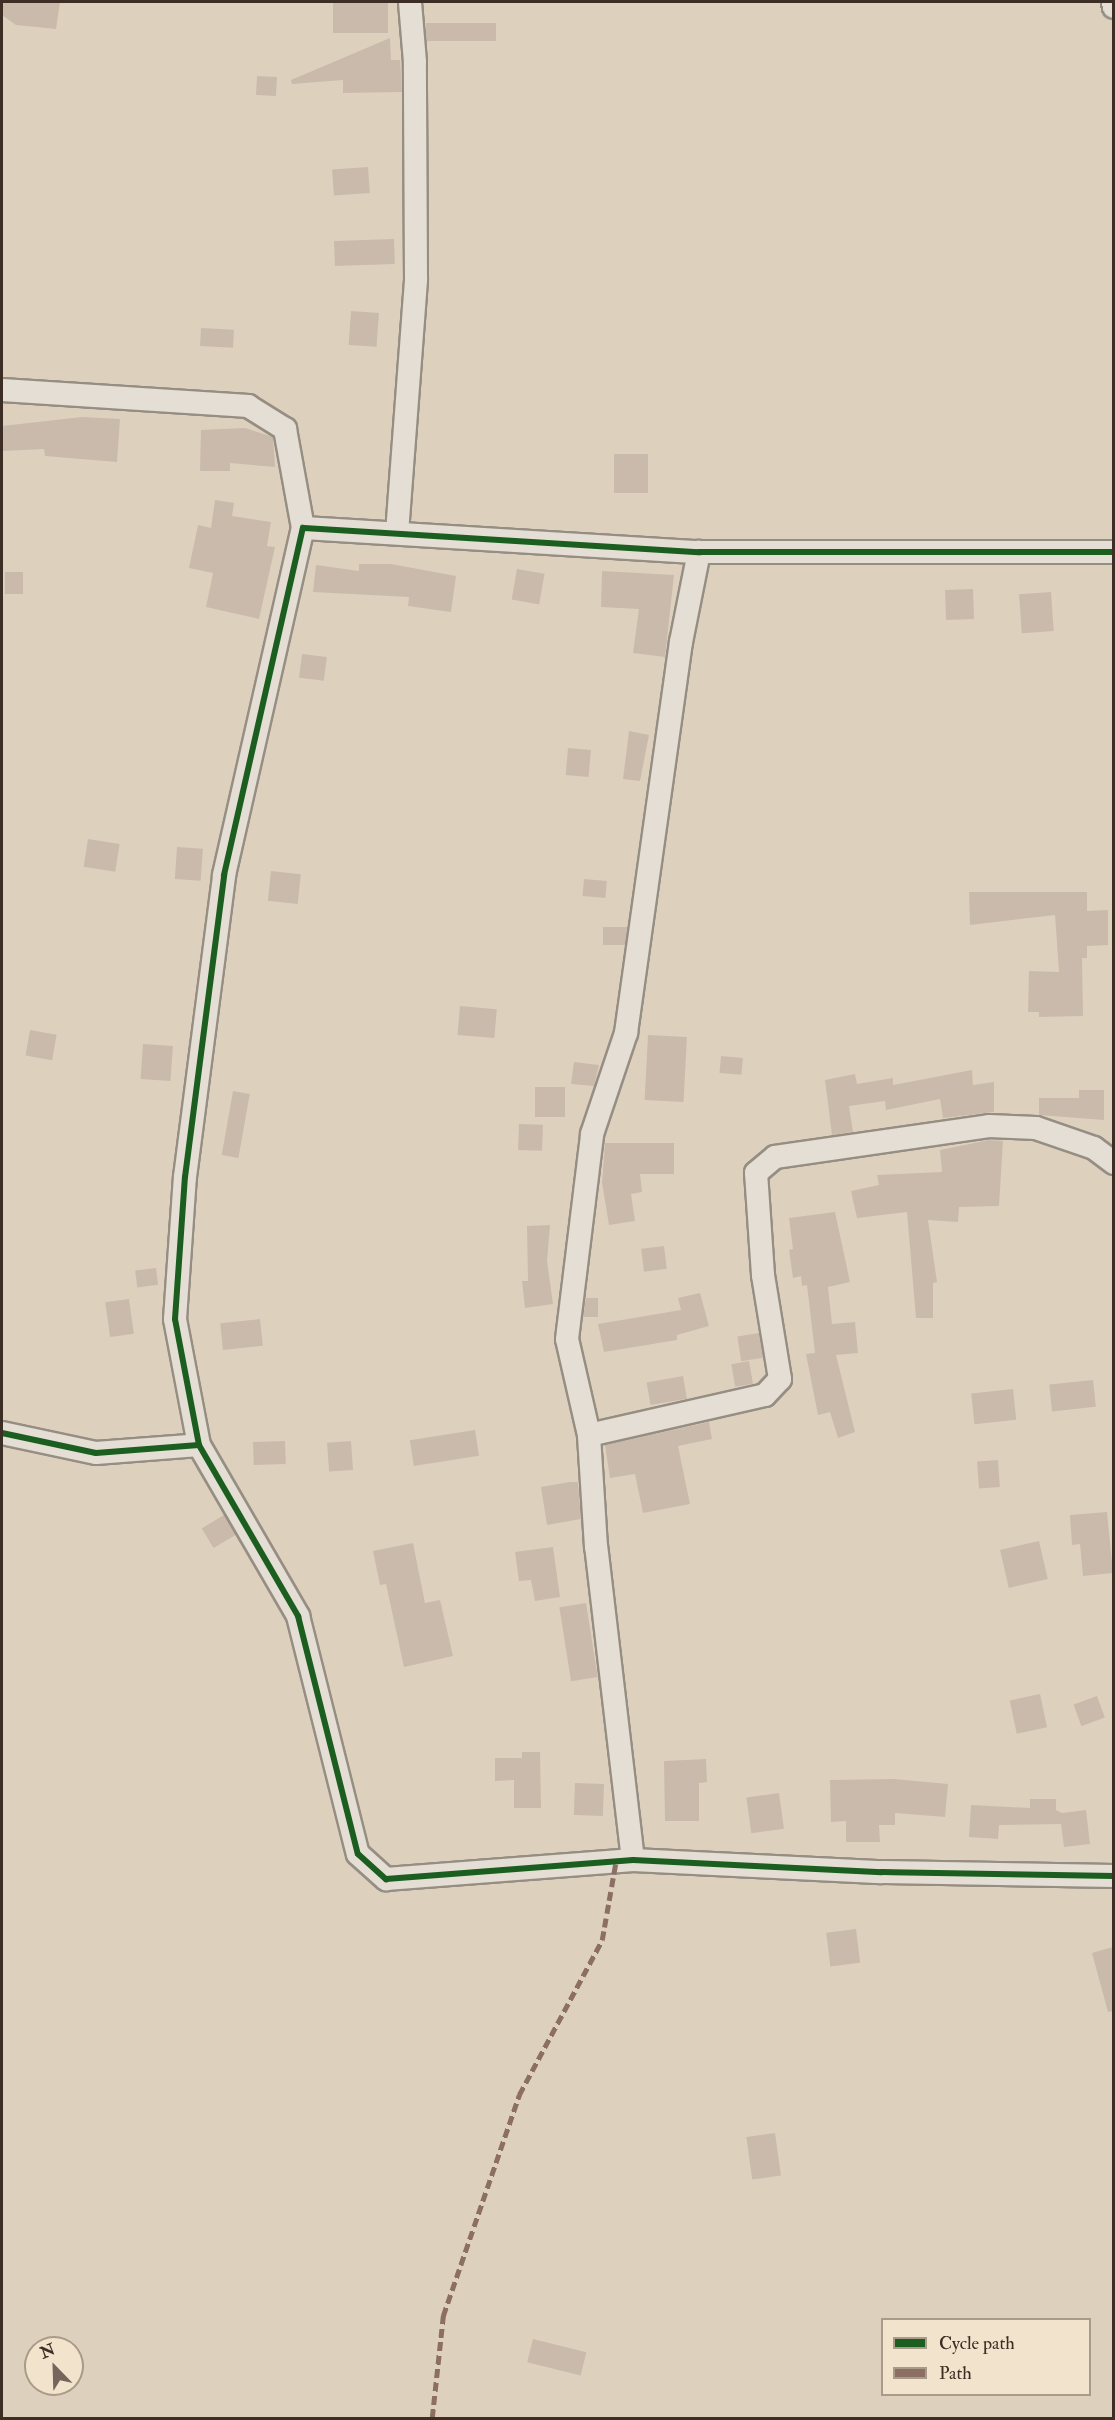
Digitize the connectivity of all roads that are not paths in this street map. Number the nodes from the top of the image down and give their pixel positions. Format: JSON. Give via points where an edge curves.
{"nodes":[{"id":1,"x":410,"y":2,"type":"edge"},
{"id":2,"x":1113,"y":2,"type":"edge"},
{"id":3,"x":1113,"y":7,"type":"edge"},
{"id":4,"x":2,"y":390,"type":"edge"},
{"id":5,"x":303,"y":528,"type":"junction"},
{"id":6,"x":398,"y":533,"type":"junction"},
{"id":7,"x":699,"y":552,"type":"junction"},
{"id":8,"x":1113,"y":552,"type":"edge"},
{"id":9,"x":1113,"y":1163,"type":"edge"},
{"id":10,"x":2,"y":1433,"type":"edge"},
{"id":11,"x":589,"y":1435,"type":"junction"},
{"id":12,"x":199,"y":1444,"type":"junction"},
{"id":13,"x":633,"y":1860,"type":"junction"},
{"id":14,"x":1113,"y":1876,"type":"edge"}],
"edges":[{"from":1,"to":6,"type":"street","via":[[415,62],[416,279]]},
{"from":2,"to":3,"type":"street"},
{"from":4,"to":5,"type":"street","via":[[249,406],[285,429]]},
{"from":5,"to":6,"type":"street"},
{"from":5,"to":12,"type":"street","via":[[224,875],[185,1177],[174,1319]]},
{"from":6,"to":7,"type":"street"},
{"from":7,"to":8,"type":"street"},
{"from":7,"to":11,"type":"street","via":[[681,642],[626,1033],[592,1134],[578,1228],[567,1339]]},
{"from":9,"to":11,"type":"street","via":[[1094,1148],[1036,1128],[989,1126],[775,1157],[756,1173],[763,1275],[780,1379],[765,1395]]},
{"from":10,"to":12,"type":"street","via":[[96,1453]]},
{"from":11,"to":13,"type":"street","via":[[596,1547]]},
{"from":12,"to":13,"type":"street","via":[[298,1616],[358,1854],[386,1879]]},
{"from":13,"to":14,"type":"street","via":[[882,1872]]}]}
